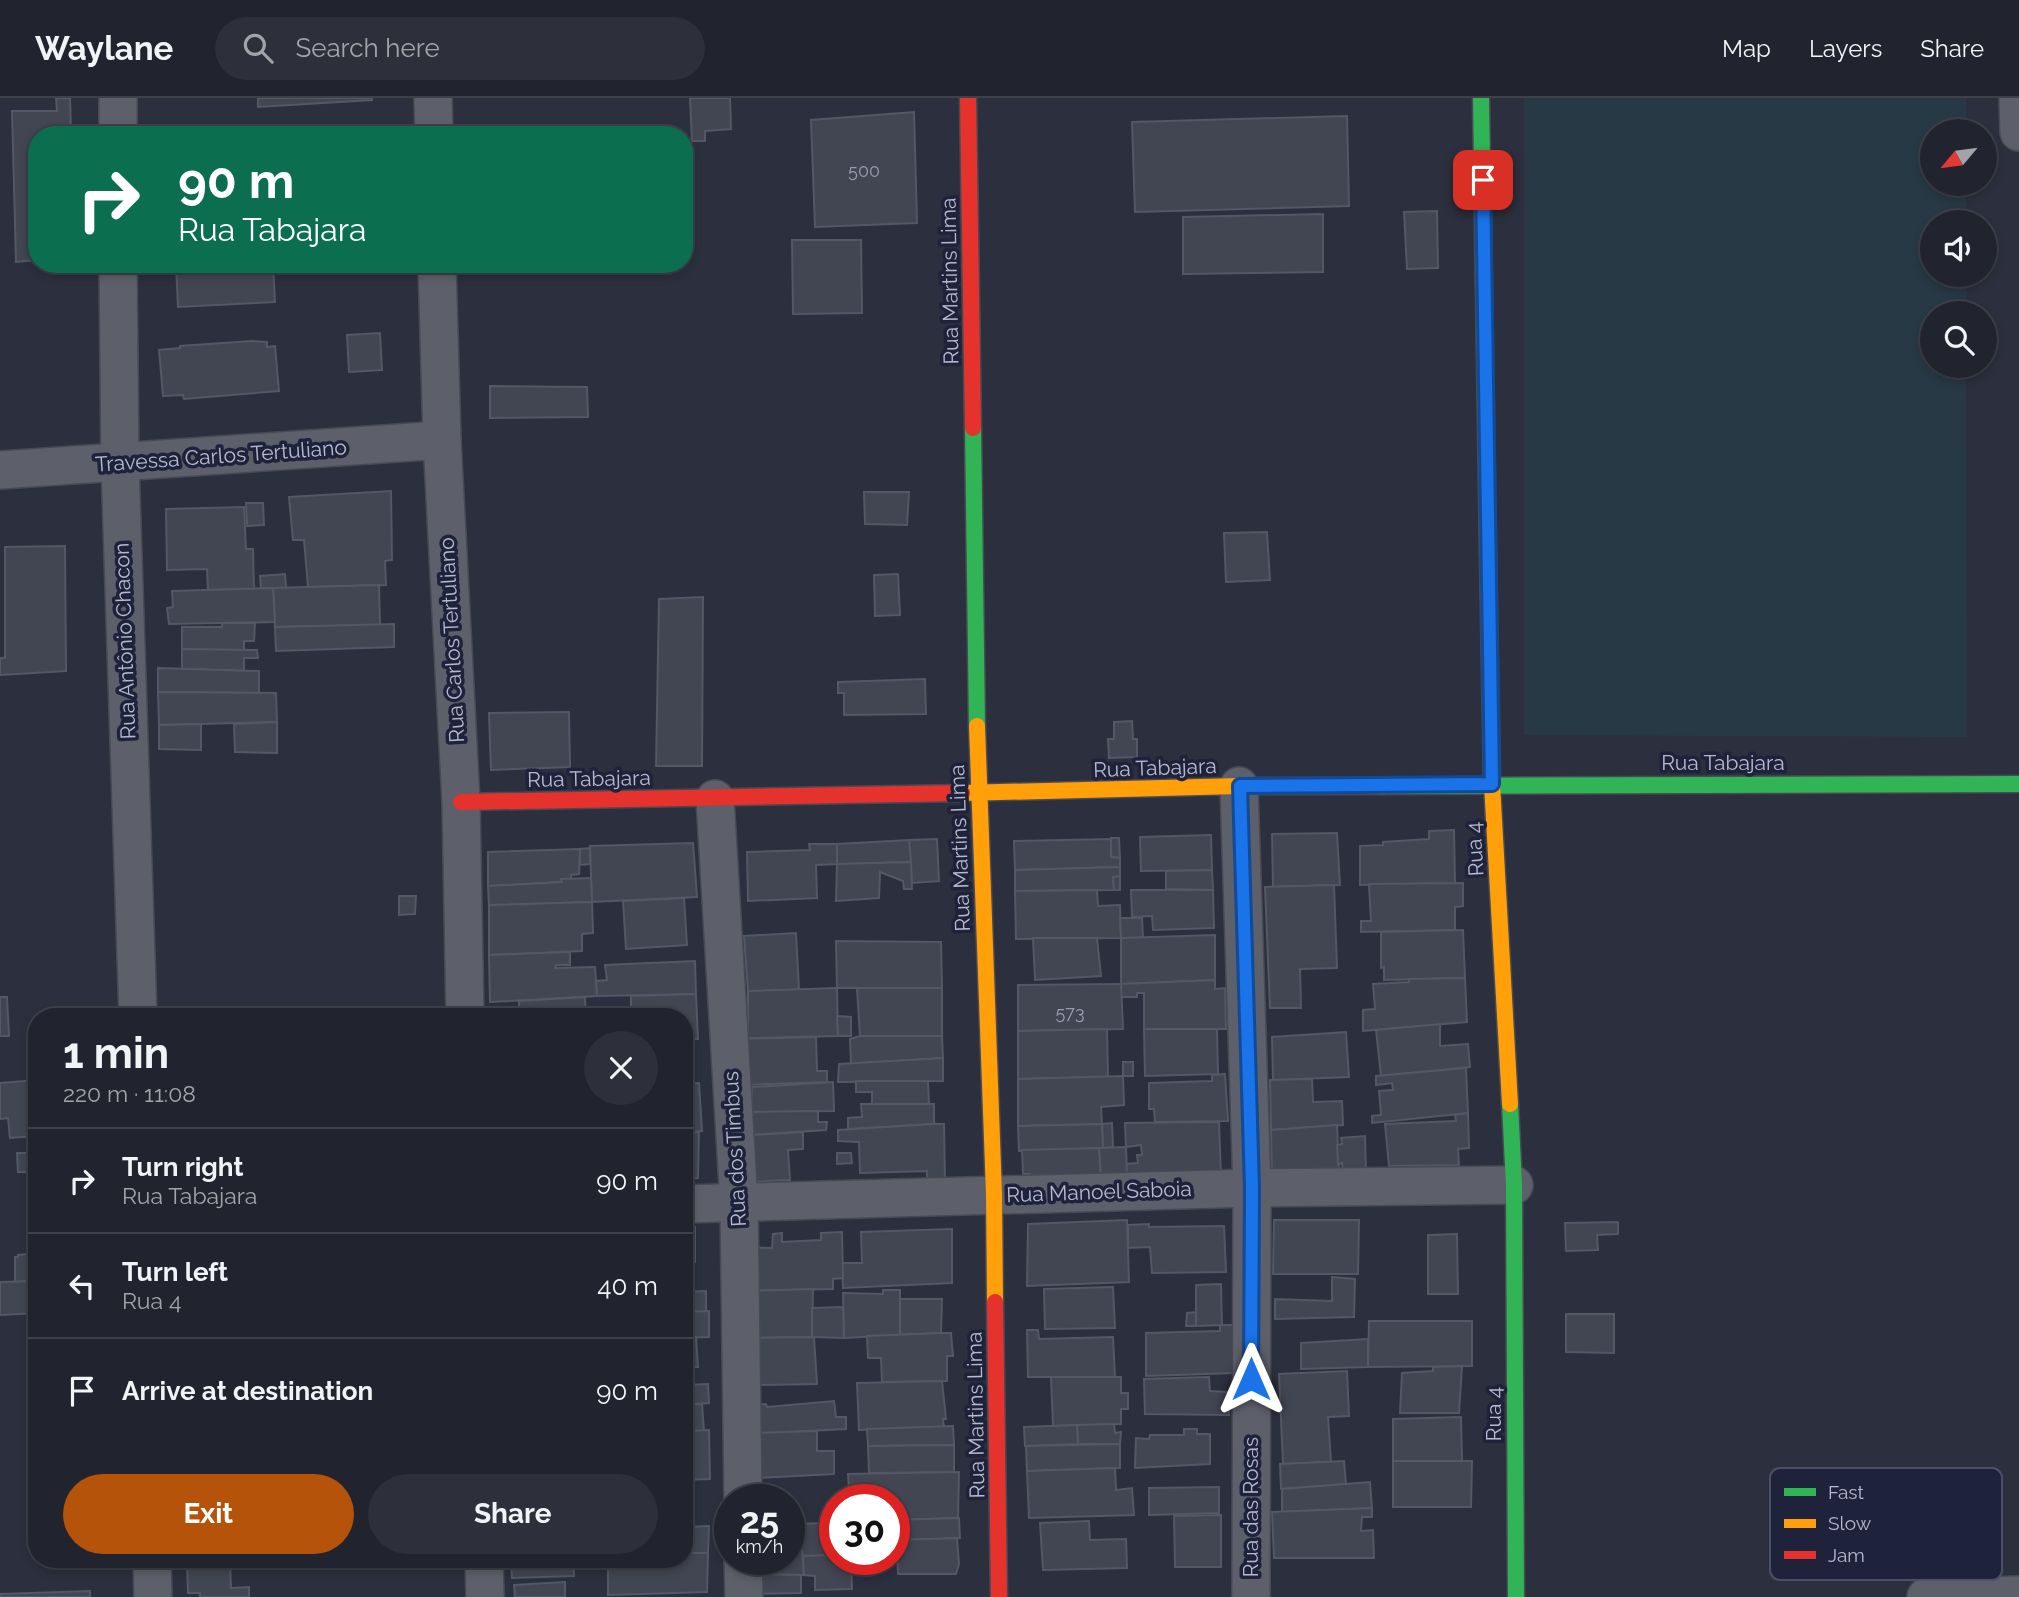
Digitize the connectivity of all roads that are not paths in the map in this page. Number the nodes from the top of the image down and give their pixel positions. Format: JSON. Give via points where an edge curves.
{"nodes":[{"id":1,"x":118,"y":98,"type":"edge"},
{"id":2,"x":433,"y":98,"type":"edge"},
{"id":3,"x":968,"y":98,"type":"edge"},
{"id":4,"x":1482,"y":98,"type":"edge"},
{"id":5,"x":2018,"y":98,"type":"edge"},
{"id":6,"x":118,"y":126,"type":"edge"},
{"id":7,"x":434,"y":126,"type":"edge"},
{"id":8,"x":2019,"y":132,"type":"edge"},
{"id":9,"x":118,"y":273,"type":"edge"},
{"id":10,"x":437,"y":273,"type":"edge"},
{"id":11,"x":442,"y":440,"type":"junction"},
{"id":12,"x":120,"y":464,"type":"junction"},
{"id":13,"x":0,"y":470,"type":"edge"},
{"id":14,"x":1492,"y":784,"type":"junction"},
{"id":15,"x":2019,"y":784,"type":"edge"},
{"id":16,"x":1240,"y":786,"type":"junction"},
{"id":17,"x":978,"y":793,"type":"junction"},
{"id":18,"x":715,"y":799,"type":"junction"},
{"id":19,"x":461,"y":802,"type":"junction"},
{"id":20,"x":138,"y":1008,"type":"edge"},
{"id":21,"x":465,"y":1008,"type":"edge"},
{"id":22,"x":1514,"y":1185,"type":"junction"},
{"id":23,"x":1252,"y":1188,"type":"junction"},
{"id":24,"x":994,"y":1194,"type":"junction"},
{"id":25,"x":739,"y":1203,"type":"junction"},
{"id":26,"x":693,"y":1204,"type":"edge"},
{"id":27,"x":743,"y":1484,"type":"edge"},
{"id":28,"x":152,"y":1568,"type":"edge"},
{"id":29,"x":484,"y":1568,"type":"edge"},
{"id":30,"x":743,"y":1575,"type":"edge"},
{"id":31,"x":2019,"y":1595,"type":"edge"},
{"id":32,"x":153,"y":1597,"type":"edge"},
{"id":33,"x":485,"y":1597,"type":"edge"},
{"id":34,"x":744,"y":1597,"type":"edge"},
{"id":35,"x":999,"y":1597,"type":"edge"},
{"id":36,"x":1251,"y":1597,"type":"edge"},
{"id":37,"x":1516,"y":1597,"type":"edge"},
{"id":38,"x":1926,"y":1597,"type":"edge"}],
"edges":[{"from":1,"to":6,"type":"street"},
{"from":2,"to":7,"type":"street"},
{"from":3,"to":17,"type":"street","name":"Rua Martins Lima"},
{"from":4,"to":14,"type":"street","name":"Rua 4"},
{"from":5,"to":8,"type":"street"},
{"from":9,"to":12,"type":"street","name":"Rua Antônio Chacon"},
{"from":10,"to":11,"type":"street","name":"Rua Carlos Tertuliano"},
{"from":11,"to":12,"type":"street","name":"Travessa Carlos Tertuliano"},
{"from":11,"to":19,"type":"street","name":"Rua Carlos Tertuliano"},
{"from":12,"to":13,"type":"street","name":"Travessa Carlos Tertuliano"},
{"from":12,"to":20,"type":"street","name":"Rua Antônio Chacon"},
{"from":14,"to":15,"type":"street","name":"Rua Tabajara"},
{"from":14,"to":16,"type":"street","name":"Rua Tabajara"},
{"from":14,"to":22,"type":"street","name":"Rua 4"},
{"from":16,"to":17,"type":"street","name":"Rua Tabajara"},
{"from":16,"to":23,"type":"street","name":"Rua das Rosas"},
{"from":17,"to":18,"type":"street","name":"Rua Tabajara"},
{"from":17,"to":24,"type":"street","name":"Rua Martins Lima"},
{"from":18,"to":19,"type":"street","name":"Rua Tabajara"},
{"from":18,"to":25,"type":"street","name":"Rua dos Timbus"},
{"from":19,"to":21,"type":"street","name":"Rua Carlos Tertuliano"},
{"from":22,"to":23,"type":"street","name":"Rua Manoel Saboia"},
{"from":22,"to":37,"type":"street","name":"Rua 4"},
{"from":23,"to":24,"type":"street","name":"Rua Manoel Saboia"},
{"from":23,"to":36,"type":"street","name":"Rua das Rosas"},
{"from":24,"to":25,"type":"street","name":"Rua Manoel Saboia"},
{"from":24,"to":35,"type":"street","name":"Rua Martins Lima"},
{"from":25,"to":26,"type":"street","name":"Rua Manoel Saboia"},
{"from":25,"to":27,"type":"street","name":"Rua dos Timbus"},
{"from":28,"to":32,"type":"street"},
{"from":29,"to":33,"type":"street"},
{"from":30,"to":34,"type":"street"},
{"from":31,"to":38,"type":"street"}]}
